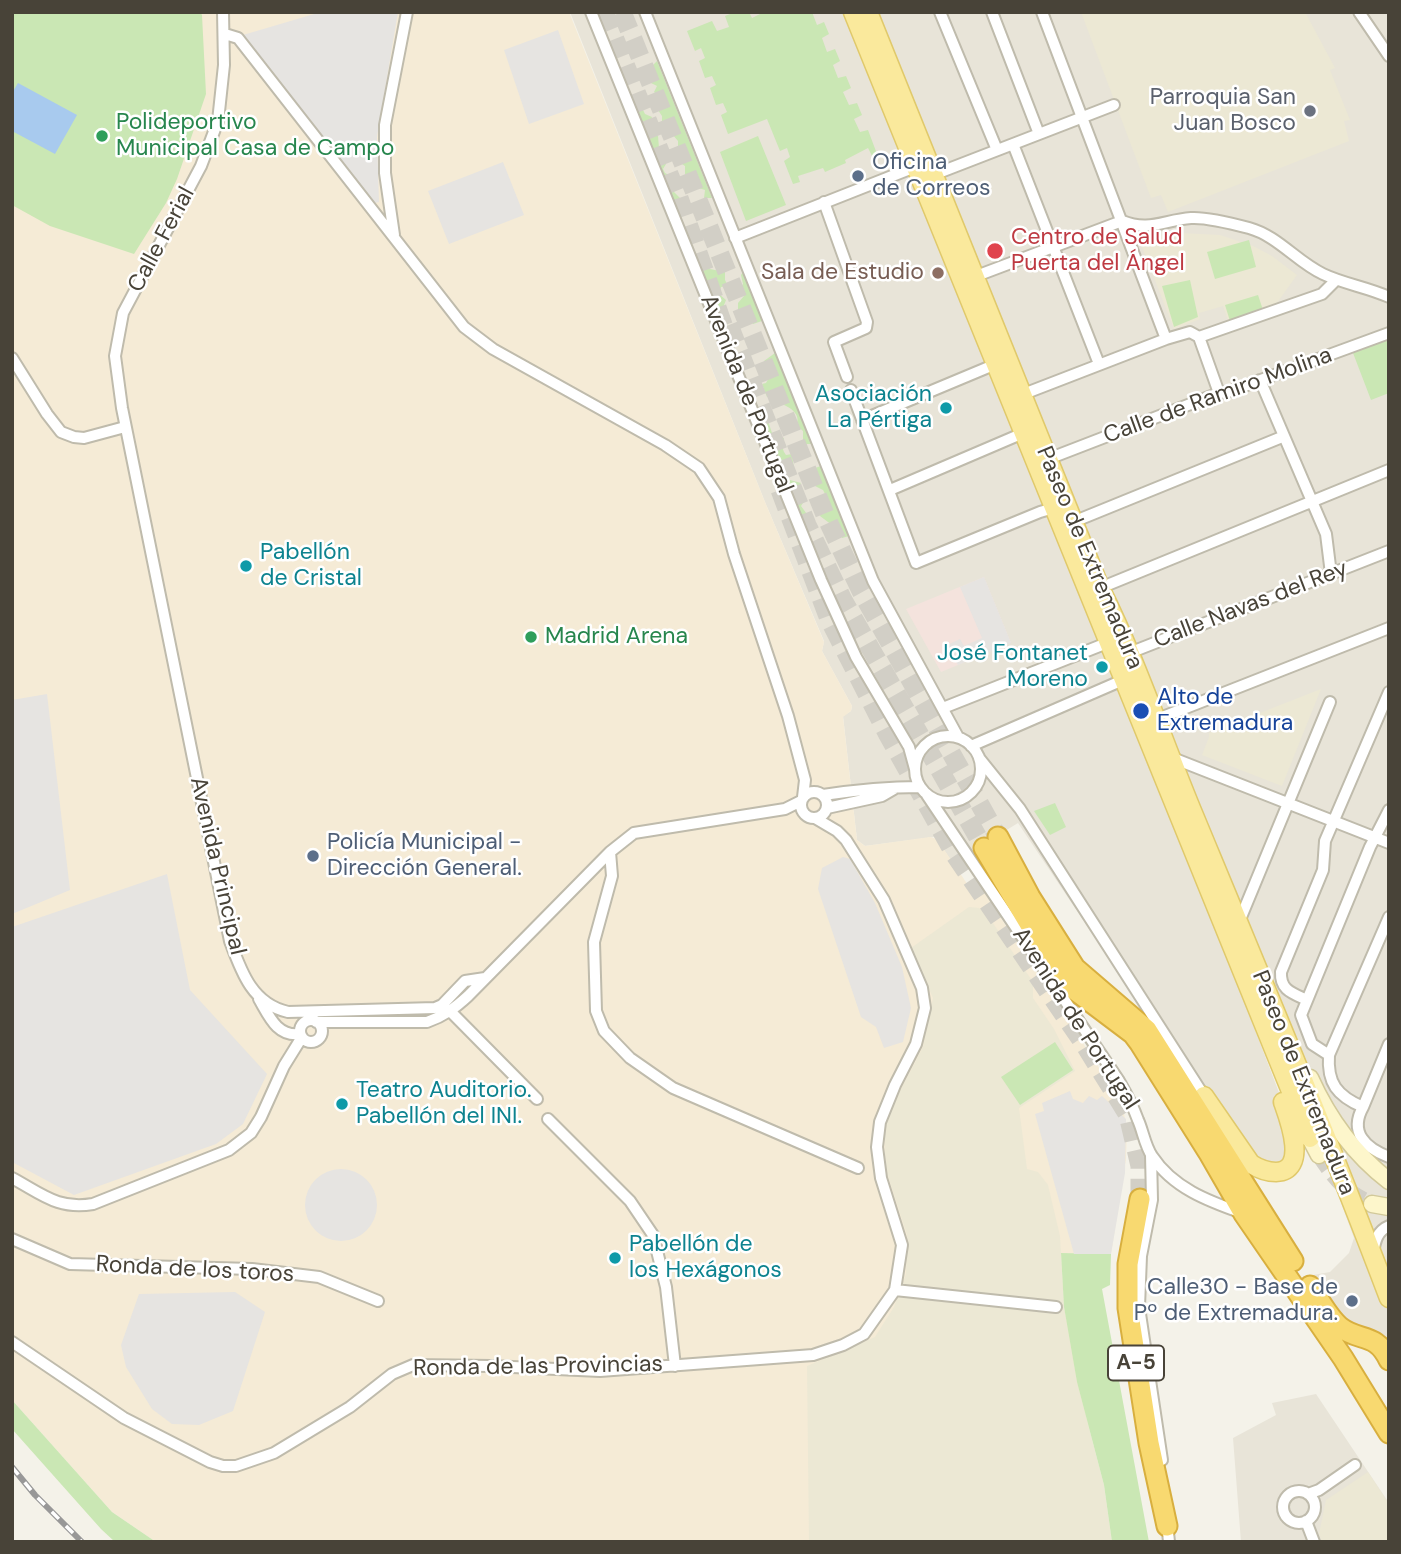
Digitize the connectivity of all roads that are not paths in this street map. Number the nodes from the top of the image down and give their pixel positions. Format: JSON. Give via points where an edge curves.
{"nodes":[{"id":1,"x":223,"y":12,"type":"edge"},
{"id":2,"x":407,"y":12,"type":"edge"},
{"id":3,"x":591,"y":12,"type":"edge"},
{"id":4,"x":853,"y":12,"type":"edge"},
{"id":5,"x":868,"y":12,"type":"edge"},
{"id":6,"x":940,"y":12,"type":"edge"},
{"id":7,"x":992,"y":12,"type":"edge"},
{"id":8,"x":1042,"y":12,"type":"edge"},
{"id":9,"x":1359,"y":12,"type":"edge"},
{"id":10,"x":648,"y":13,"type":"edge"},
{"id":11,"x":225,"y":34,"type":"junction"},
{"id":12,"x":1389,"y":57,"type":"edge"},
{"id":13,"x":1114,"y":105,"type":"dead end"},
{"id":14,"x":1081,"y":118,"type":"junction"},
{"id":15,"x":1039,"y":134,"type":"junction"},
{"id":16,"x":1013,"y":144,"type":"junction"},
{"id":17,"x":997,"y":150,"type":"junction"},
{"id":18,"x":915,"y":167,"type":"junction"},
{"id":19,"x":933,"y":175,"type":"junction"},
{"id":20,"x":824,"y":202,"type":"junction"},
{"id":21,"x":1122,"y":221,"type":"junction"},
{"id":22,"x":395,"y":238,"type":"junction"},
{"id":23,"x":735,"y":238,"type":"junction"},
{"id":24,"x":1053,"y":247,"type":"junction"},
{"id":25,"x":967,"y":278,"type":"junction"},
{"id":26,"x":1336,"y":280,"type":"junction"},
{"id":27,"x":1389,"y":297,"type":"edge"},
{"id":28,"x":1389,"y":334,"type":"edge"},
{"id":29,"x":1199,"y":337,"type":"junction"},
{"id":30,"x":1166,"y":339,"type":"junction"},
{"id":31,"x":12,"y":358,"type":"edge"},
{"id":32,"x":996,"y":365,"type":"junction"},
{"id":33,"x":1099,"y":365,"type":"junction"},
{"id":34,"x":847,"y":377,"type":"dead end"},
{"id":35,"x":1260,"y":380,"type":"junction"},
{"id":36,"x":851,"y":390,"type":"dead end"},
{"id":37,"x":1219,"y":393,"type":"junction"},
{"id":38,"x":1021,"y":396,"type":"junction"},
{"id":39,"x":862,"y":420,"type":"junction"},
{"id":40,"x":125,"y":427,"type":"junction"},
{"id":41,"x":1029,"y":430,"type":"junction"},
{"id":42,"x":1282,"y":437,"type":"junction"},
{"id":43,"x":1048,"y":459,"type":"junction"},
{"id":44,"x":1389,"y":470,"type":"edge"},
{"id":45,"x":890,"y":490,"type":"junction"},
{"id":46,"x":1312,"y":502,"type":"junction"},
{"id":47,"x":1064,"y":511,"type":"junction"},
{"id":48,"x":1389,"y":551,"type":"edge"},
{"id":49,"x":1331,"y":574,"type":"junction"},
{"id":50,"x":1100,"y":588,"type":"junction"},
{"id":51,"x":1389,"y":628,"type":"edge"},
{"id":52,"x":1118,"y":648,"type":"junction"},
{"id":53,"x":1123,"y":680,"type":"junction"},
{"id":54,"x":1389,"y":692,"type":"edge"},
{"id":55,"x":1330,"y":702,"type":"dead end"},
{"id":56,"x":943,"y":708,"type":"junction"},
{"id":57,"x":1155,"y":720,"type":"junction"},
{"id":58,"x":958,"y":737,"type":"junction"},
{"id":59,"x":971,"y":746,"type":"junction"},
{"id":60,"x":979,"y":758,"type":"junction"},
{"id":61,"x":1163,"y":759,"type":"junction"},
{"id":62,"x":805,"y":780,"type":"junction"},
{"id":63,"x":919,"y":782,"type":"junction"},
{"id":64,"x":898,"y":788,"type":"junction"},
{"id":65,"x":819,"y":793,"type":"junction"},
{"id":66,"x":802,"y":799,"type":"junction"},
{"id":67,"x":1289,"y":803,"type":"junction"},
{"id":68,"x":785,"y":809,"type":"junction"},
{"id":69,"x":826,"y":809,"type":"junction"},
{"id":70,"x":1389,"y":810,"type":"edge"},
{"id":71,"x":810,"y":816,"type":"junction"},
{"id":72,"x":1334,"y":821,"type":"junction"},
{"id":73,"x":837,"y":831,"type":"junction"},
{"id":74,"x":1376,"y":838,"type":"junction"},
{"id":75,"x":1389,"y":843,"type":"edge"},
{"id":76,"x":610,"y":852,"type":"junction"},
{"id":77,"x":1217,"y":908,"type":"junction"},
{"id":78,"x":1389,"y":918,"type":"edge"},
{"id":79,"x":1239,"y":922,"type":"junction"},
{"id":80,"x":1256,"y":967,"type":"junction"},
{"id":81,"x":485,"y":978,"type":"junction"},
{"id":82,"x":258,"y":996,"type":"junction"},
{"id":83,"x":1305,"y":1004,"type":"junction"},
{"id":84,"x":451,"y":1012,"type":"junction"},
{"id":85,"x":316,"y":1022,"type":"junction"},
{"id":86,"x":340,"y":1023,"type":"junction"},
{"id":87,"x":321,"y":1034,"type":"junction"},
{"id":88,"x":301,"y":1035,"type":"junction"},
{"id":89,"x":1389,"y":1044,"type":"edge"},
{"id":90,"x":1329,"y":1055,"type":"junction"},
{"id":91,"x":1204,"y":1096,"type":"joint"},
{"id":92,"x":537,"y":1099,"type":"dead end"},
{"id":93,"x":1363,"y":1107,"type":"junction"},
{"id":94,"x":548,"y":1119,"type":"dead end"},
{"id":95,"x":1310,"y":1138,"type":"joint"},
{"id":96,"x":1151,"y":1154,"type":"junction"},
{"id":97,"x":1320,"y":1154,"type":"tunnel mouth"},
{"id":98,"x":1389,"y":1157,"type":"edge"},
{"id":99,"x":858,"y":1168,"type":"dead end"},
{"id":100,"x":12,"y":1178,"type":"edge"},
{"id":101,"x":1389,"y":1181,"type":"edge"},
{"id":102,"x":1140,"y":1199,"type":"tunnel mouth"},
{"id":103,"x":1372,"y":1204,"type":"tunnel mouth"},
{"id":104,"x":1389,"y":1207,"type":"edge"},
{"id":105,"x":1244,"y":1213,"type":"junction"},
{"id":106,"x":1389,"y":1226,"type":"edge"},
{"id":107,"x":12,"y":1239,"type":"edge"},
{"id":108,"x":1373,"y":1255,"type":"junction"},
{"id":109,"x":895,"y":1290,"type":"junction"},
{"id":110,"x":1389,"y":1298,"type":"edge"},
{"id":111,"x":378,"y":1301,"type":"dead end"},
{"id":112,"x":1056,"y":1307,"type":"dead end"},
{"id":113,"x":12,"y":1342,"type":"edge"},
{"id":114,"x":1389,"y":1360,"type":"edge"},
{"id":115,"x":675,"y":1366,"type":"junction"},
{"id":116,"x":1389,"y":1433,"type":"edge"},
{"id":117,"x":1355,"y":1465,"type":"dead end"},
{"id":118,"x":1308,"y":1494,"type":"junction"},
{"id":119,"x":1306,"y":1521,"type":"junction"},
{"id":120,"x":1168,"y":1534,"type":"edge"},
{"id":121,"x":1314,"y":1542,"type":"edge"}],
"edges":[{"from":1,"to":11,"type":"street","name":"Calle Ferial"},
{"from":2,"to":22,"type":"street","via":[[385,125]]},
{"from":3,"to":63,"type":"street","name":"Avenida de Portugal","via":[[821,580],[856,657],[909,747]]},
{"from":4,"to":18,"type":"main road","name":"Paseo de Extremadura"},
{"from":5,"to":19,"type":"main road","name":"Paseo de Extremadura"},
{"from":6,"to":17,"type":"street"},
{"from":7,"to":15,"type":"street"},
{"from":8,"to":14,"type":"street"},
{"from":9,"to":12,"type":"street"},
{"from":10,"to":23,"type":"street"},
{"from":11,"to":22,"type":"street","via":[[238,38]]},
{"from":11,"to":40,"type":"street","name":"Calle Ferial","via":[[222,95],[208,150],[132,295],[118,334],[116,377]]},
{"from":13,"to":14,"type":"street"},
{"from":14,"to":15,"type":"street"},
{"from":14,"to":21,"type":"street"},
{"from":15,"to":16,"type":"street"},
{"from":16,"to":17,"type":"street"},
{"from":16,"to":24,"type":"street"},
{"from":17,"to":19,"type":"street"},
{"from":18,"to":19,"type":"street"},
{"from":18,"to":20,"type":"street"},
{"from":18,"to":25,"type":"main road","name":"Paseo de Extremadura"},
{"from":19,"to":25,"type":"main road","name":"Paseo de Extremadura"},
{"from":20,"to":23,"type":"street"},
{"from":20,"to":34,"type":"street","via":[[867,322],[866,328],[834,342]]},
{"from":21,"to":24,"type":"street"},
{"from":21,"to":26,"type":"street","via":[[1137,227],[1193,218],[1252,229]]},
{"from":21,"to":30,"type":"street"},
{"from":22,"to":62,"type":"street","via":[[473,335],[699,468],[719,498]]},
{"from":23,"to":56,"type":"street","via":[[873,581]]},
{"from":24,"to":25,"type":"street"},
{"from":24,"to":33,"type":"street"},
{"from":25,"to":32,"type":"main road","name":"Paseo de Extremadura"},
{"from":25,"to":38,"type":"main road","name":"Paseo de Extremadura"},
{"from":26,"to":27,"type":"street"},
{"from":26,"to":29,"type":"street","via":[[1322,294]]},
{"from":28,"to":35,"type":"street","name":"Calle de Ramiro Molina"},
{"from":29,"to":30,"type":"street","via":[[1190,332]]},
{"from":29,"to":37,"type":"street"},
{"from":30,"to":33,"type":"street"},
{"from":31,"to":40,"type":"street","via":[[61,432],[84,438]]},
{"from":32,"to":39,"type":"street"},
{"from":32,"to":41,"type":"main road","name":"Paseo de Extremadura"},
{"from":33,"to":38,"type":"street"},
{"from":35,"to":37,"type":"street","name":"Calle de Ramiro Molina"},
{"from":35,"to":42,"type":"street"},
{"from":36,"to":39,"type":"street"},
{"from":37,"to":43,"type":"street","name":"Calle de Ramiro Molina"},
{"from":38,"to":41,"type":"main road","name":"Paseo de Extremadura"},
{"from":39,"to":45,"type":"street"},
{"from":40,"to":82,"type":"street","name":"Avenida Principal","via":[[230,940],[243,978]]},
{"from":41,"to":43,"type":"main road","name":"Paseo de Extremadura"},
{"from":41,"to":45,"type":"street"},
{"from":41,"to":47,"type":"main road","name":"Paseo de Extremadura"},
{"from":42,"to":46,"type":"street"},
{"from":42,"to":47,"type":"street"},
{"from":43,"to":47,"type":"main road","name":"Paseo de Extremadura"},
{"from":44,"to":46,"type":"street"},
{"from":45,"to":47,"type":"street","via":[[916,563]]},
{"from":46,"to":49,"type":"street","via":[[1326,534]]},
{"from":46,"to":50,"type":"street"},
{"from":47,"to":50,"type":"main road","name":"Paseo de Extremadura"},
{"from":47,"to":52,"type":"main road","name":"Paseo de Extremadura"},
{"from":48,"to":49,"type":"street","name":"Calle Navas del Rey"},
{"from":49,"to":52,"type":"street","name":"Calle Navas del Rey"},
{"from":50,"to":52,"type":"main road","name":"Paseo de Extremadura"},
{"from":51,"to":57,"type":"street"},
{"from":52,"to":53,"type":"main road","name":"Paseo de Extremadura"},
{"from":52,"to":56,"type":"street","name":"Calle Navas del Rey"},
{"from":52,"to":57,"type":"main road","name":"Paseo de Extremadura"},
{"from":53,"to":59,"type":"street"},
{"from":53,"to":61,"type":"main road","name":"Paseo de Extremadura"},
{"from":54,"to":72,"type":"street"},
{"from":55,"to":67,"type":"street"},
{"from":56,"to":58,"type":"street"},
{"from":57,"to":61,"type":"main road","name":"Paseo de Extremadura"},
{"from":58,"to":59,"type":"street"},
{"from":58,"to":63,"type":"street","via":[[928,742],[916,758]]},
{"from":59,"to":60,"type":"street"},
{"from":60,"to":63,"type":"street","via":[[979,779],[967,797],[936,800]]},
{"from":60,"to":91,"type":"street","via":[[1020,809]]},
{"from":61,"to":67,"type":"street"},
{"from":61,"to":77,"type":"main road","name":"Paseo de Extremadura"},
{"from":61,"to":79,"type":"main road","name":"Paseo de Extremadura"},
{"from":62,"to":65,"type":"street"},
{"from":62,"to":66,"type":"street"},
{"from":63,"to":64,"type":"street"},
{"from":63,"to":96,"type":"street","name":"Avenida de Portugal","via":[[1119,1081]]},
{"from":64,"to":65,"type":"street"},
{"from":64,"to":69,"type":"street"},
{"from":65,"to":66,"type":"street","name":"Avenida Principal"},
{"from":65,"to":69,"type":"street","name":"Ronda de las Provincias"},
{"from":66,"to":68,"type":"street","name":"Avenida Principal"},
{"from":66,"to":71,"type":"street"},
{"from":67,"to":72,"type":"street"},
{"from":67,"to":79,"type":"street"},
{"from":68,"to":71,"type":"street","name":"Avenida Principal"},
{"from":68,"to":76,"type":"street","name":"Avenida Principal","via":[[634,833]]},
{"from":69,"to":71,"type":"street"},
{"from":69,"to":73,"type":"street","name":"Ronda de las Provincias"},
{"from":70,"to":74,"type":"street"},
{"from":71,"to":73,"type":"street","name":"Avenida Principal"},
{"from":72,"to":74,"type":"street"},
{"from":72,"to":83,"type":"street","via":[[1325,841],[1323,870],[1281,972],[1285,989]]},
{"from":73,"to":109,"type":"street","name":"Ronda de las Provincias","via":[[884,900],[925,995],[916,1044],[880,1122],[877,1147],[881,1178],[902,1245]]},
{"from":74,"to":75,"type":"street"},
{"from":74,"to":83,"type":"street"},
{"from":76,"to":81,"type":"street","name":"Avenida Principal"},
{"from":76,"to":99,"type":"street","via":[[612,876],[594,942],[596,1011],[604,1031],[630,1058],[674,1088]]},
{"from":77,"to":91,"type":"main road","via":[[1217,930],[1289,1118],[1293,1164],[1280,1172],[1251,1164]]},
{"from":77,"to":95,"type":"main road","name":"Paseo de Extremadura"},
{"from":78,"to":90,"type":"street"},
{"from":79,"to":80,"type":"main road","name":"Paseo de Extremadura"},
{"from":80,"to":101,"type":"main road","via":[[1337,1126],[1370,1166]]},
{"from":80,"to":108,"type":"main road","name":"Paseo de Extremadura"},
{"from":81,"to":82,"type":"street","name":"Avenida Principal","via":[[465,981],[442,1005],[422,1009],[288,1012]]},
{"from":81,"to":84,"type":"street"},
{"from":82,"to":88,"type":"street","via":[[280,1030]]},
{"from":83,"to":90,"type":"street","via":[[1301,1015],[1312,1044]]},
{"from":84,"to":86,"type":"street","via":[[428,1022]]},
{"from":84,"to":92,"type":"street"},
{"from":85,"to":86,"type":"street"},
{"from":85,"to":87,"type":"street"},
{"from":85,"to":88,"type":"street","via":[[303,1024]]},
{"from":86,"to":87,"type":"street"},
{"from":87,"to":88,"type":"street","via":[[314,1042]]},
{"from":88,"to":100,"type":"street","via":[[261,1117],[229,1150],[76,1207]]},
{"from":89,"to":93,"type":"street"},
{"from":90,"to":93,"type":"street","via":[[1328,1070],[1335,1088],[1346,1100]]},
{"from":93,"to":98,"type":"street","via":[[1357,1127],[1364,1143]]},
{"from":94,"to":115,"type":"street","via":[[630,1201],[653,1235],[666,1287]]},
{"from":95,"to":97,"type":"main road"},
{"from":96,"to":105,"type":"street","name":"Avenida de Portugal","via":[[1185,1188]]},
{"from":96,"to":120,"type":"street","via":[[1152,1200],[1141,1256],[1139,1307]]},
{"from":102,"to":120,"type":"highway","number":"A-5","via":[[1128,1264],[1128,1308]]},
{"from":103,"to":104,"type":"main road"},
{"from":105,"to":114,"type":"highway","via":[[1133,1034],[1064,982],[991,843],[1075,968],[1147,1030],[1322,1303],[1341,1327],[1377,1343]]},
{"from":105,"to":116,"type":"highway"},
{"from":106,"to":108,"type":"street","via":[[1377,1236]]},
{"from":107,"to":111,"type":"street","name":"Ronda de los toros","via":[[70,1264],[252,1269],[319,1277]]},
{"from":108,"to":110,"type":"main road","name":"Paseo de Extremadura"},
{"from":109,"to":112,"type":"street"},
{"from":109,"to":115,"type":"street","name":"Ronda de las Provincias","via":[[864,1334],[843,1345],[813,1354]]},
{"from":113,"to":115,"type":"street","name":"Ronda de las Provincias","via":[[124,1418],[210,1461],[236,1466],[274,1453],[350,1407],[392,1374],[413,1365],[600,1371]]},
{"from":117,"to":118,"type":"street"},
{"from":118,"to":119,"type":"street","via":[[1314,1506]]},
{"from":118,"to":119,"type":"street","via":[[1290,1494],[1283,1508],[1291,1521]]},
{"from":119,"to":121,"type":"street"}]}
